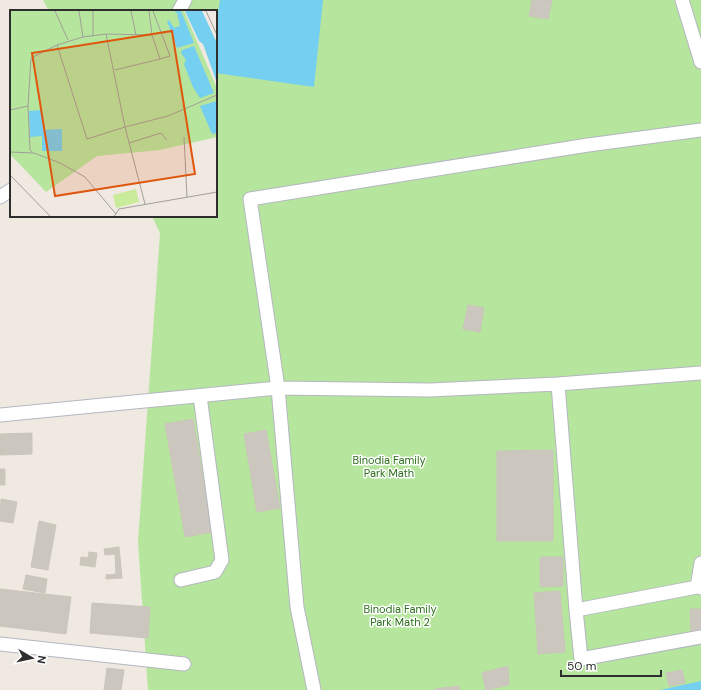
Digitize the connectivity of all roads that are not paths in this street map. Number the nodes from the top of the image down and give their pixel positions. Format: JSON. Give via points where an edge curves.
{"nodes":[{"id":1,"x":185,"y":0,"type":"edge"},
{"id":2,"x":682,"y":0,"type":"edge"},
{"id":3,"x":180,"y":10,"type":"edge"},
{"id":4,"x":701,"y":62,"type":"edge"},
{"id":5,"x":701,"y":130,"type":"edge"},
{"id":6,"x":10,"y":191,"type":"edge"},
{"id":7,"x":0,"y":197,"type":"edge"},
{"id":8,"x":701,"y":373,"type":"edge"},
{"id":9,"x":558,"y":384,"type":"junction"},
{"id":10,"x":278,"y":388,"type":"junction"},
{"id":11,"x":200,"y":396,"type":"junction"},
{"id":12,"x":0,"y":415,"type":"edge"},
{"id":13,"x":701,"y":563,"type":"edge"},
{"id":14,"x":181,"y":580,"type":"dead end"},
{"id":15,"x":699,"y":588,"type":"edge"},
{"id":16,"x":576,"y":610,"type":"junction"},
{"id":17,"x":701,"y":637,"type":"edge"},
{"id":18,"x":0,"y":644,"type":"edge"},
{"id":19,"x":184,"y":664,"type":"dead end"},
{"id":20,"x":314,"y":690,"type":"edge"}],
"edges":[{"from":1,"to":3,"type":"street"},
{"from":2,"to":4,"type":"street"},
{"from":5,"to":10,"type":"street","via":[[588,145],[250,199]]},
{"from":6,"to":7,"type":"street"},
{"from":8,"to":9,"type":"street"},
{"from":9,"to":10,"type":"street","via":[[430,390]]},
{"from":9,"to":16,"type":"street"},
{"from":10,"to":11,"type":"street"},
{"from":10,"to":20,"type":"street","via":[[297,606]]},
{"from":11,"to":12,"type":"street"},
{"from":11,"to":14,"type":"street","via":[[222,560],[215,572]]},
{"from":13,"to":15,"type":"street"},
{"from":15,"to":16,"type":"street"},
{"from":16,"to":17,"type":"street","via":[[581,659]]},
{"from":18,"to":19,"type":"street"}]}
